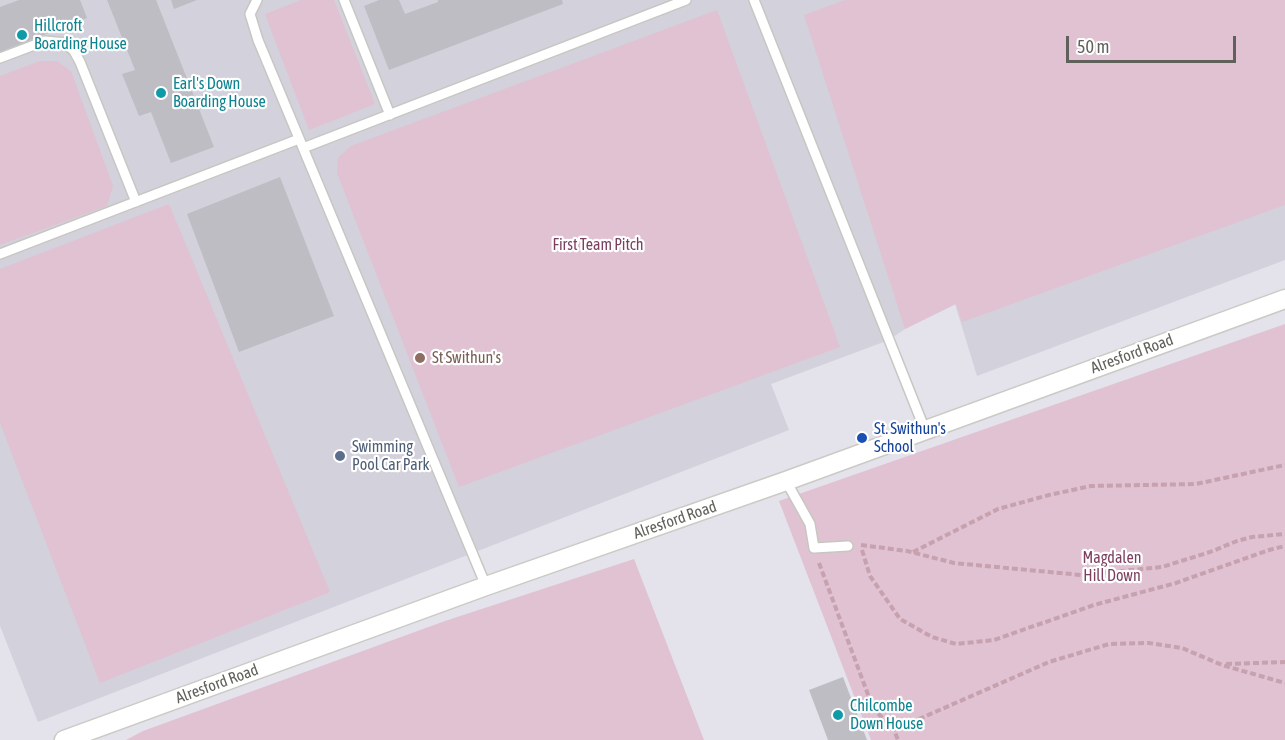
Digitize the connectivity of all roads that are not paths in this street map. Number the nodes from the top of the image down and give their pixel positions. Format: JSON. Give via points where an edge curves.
{"nodes":[{"id":1,"x":257,"y":0,"type":"edge"},
{"id":2,"x":344,"y":0,"type":"edge"},
{"id":3,"x":686,"y":0,"type":"edge"},
{"id":4,"x":754,"y":0,"type":"edge"},
{"id":5,"x":0,"y":58,"type":"edge"},
{"id":6,"x":390,"y":115,"type":"junction"},
{"id":7,"x":298,"y":139,"type":"junction"},
{"id":8,"x":303,"y":148,"type":"junction"},
{"id":9,"x":136,"y":202,"type":"junction"},
{"id":10,"x":0,"y":254,"type":"edge"},
{"id":11,"x":1285,"y":299,"type":"edge"},
{"id":12,"x":925,"y":430,"type":"junction"},
{"id":13,"x":786,"y":481,"type":"junction"},
{"id":14,"x":848,"y":546,"type":"road end"},
{"id":15,"x":486,"y":586,"type":"junction"},
{"id":16,"x":64,"y":740,"type":"edge"}],
"edges":[{"from":1,"to":7,"type":"lane","via":[[250,14]]},
{"from":2,"to":6,"type":"lane"},
{"from":3,"to":6,"type":"lane"},
{"from":4,"to":12,"type":"lane"},
{"from":5,"to":9,"type":"lane","via":[[45,41],[65,43],[74,51]]},
{"from":6,"to":8,"type":"lane"},
{"from":7,"to":8,"type":"lane"},
{"from":7,"to":9,"type":"lane"},
{"from":8,"to":15,"type":"lane"},
{"from":9,"to":10,"type":"lane"},
{"from":11,"to":12,"type":"main road","name":"Alresford Road"},
{"from":12,"to":13,"type":"main road","name":"Alresford Road"},
{"from":13,"to":14,"type":"lane","via":[[810,524],[814,548]]},
{"from":13,"to":15,"type":"main road","name":"Alresford Road"},
{"from":15,"to":16,"type":"main road","name":"Alresford Road"}]}
